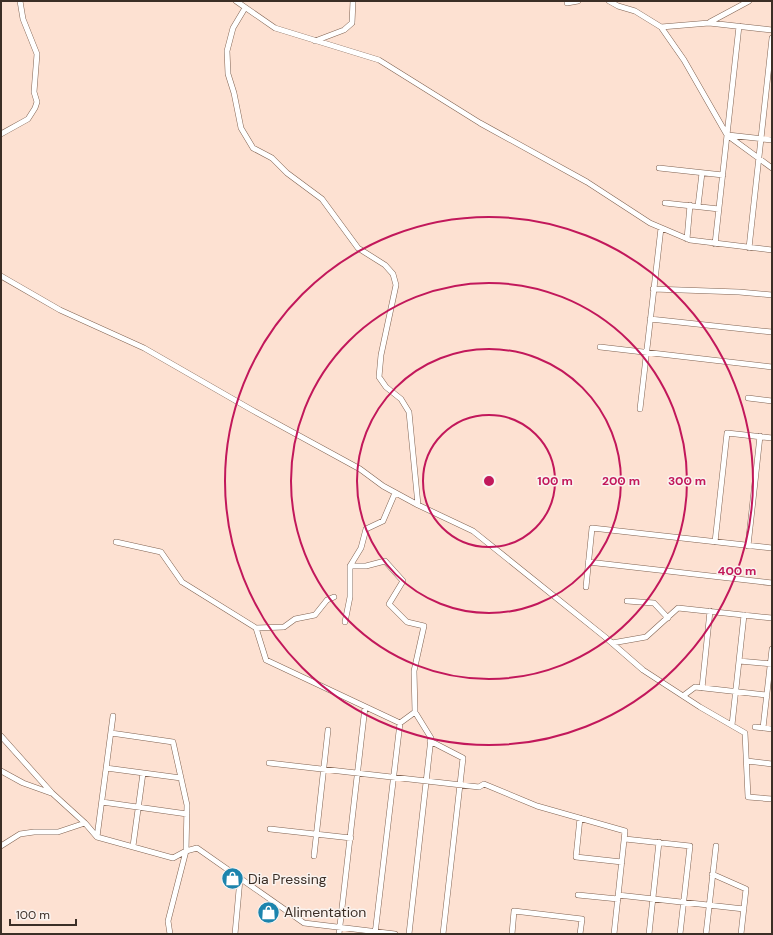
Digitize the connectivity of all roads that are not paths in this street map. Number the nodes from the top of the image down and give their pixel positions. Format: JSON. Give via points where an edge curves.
{"nodes":[{"id":1,"x":20,"y":1,"type":"edge"},
{"id":2,"x":236,"y":1,"type":"edge"},
{"id":3,"x":353,"y":1,"type":"edge"},
{"id":4,"x":578,"y":1,"type":"edge"},
{"id":5,"x":610,"y":1,"type":"edge"},
{"id":6,"x":749,"y":1,"type":"edge"},
{"id":7,"x":567,"y":3,"type":"dead end"},
{"id":8,"x":245,"y":8,"type":"junction"},
{"id":9,"x":709,"y":23,"type":"junction"},
{"id":10,"x":661,"y":26,"type":"junction"},
{"id":11,"x":739,"y":26,"type":"junction"},
{"id":12,"x":772,"y":30,"type":"edge"},
{"id":13,"x":772,"y":38,"type":"edge"},
{"id":14,"x":315,"y":41,"type":"junction"},
{"id":15,"x":771,"y":64,"type":"edge"},
{"id":16,"x":1,"y":134,"type":"edge"},
{"id":17,"x":727,"y":135,"type":"junction"},
{"id":18,"x":761,"y":138,"type":"junction"},
{"id":19,"x":772,"y":140,"type":"edge"},
{"id":20,"x":759,"y":158,"type":"junction"},
{"id":21,"x":659,"y":168,"type":"dead end"},
{"id":22,"x":772,"y":168,"type":"edge"},
{"id":23,"x":702,"y":172,"type":"junction"},
{"id":24,"x":723,"y":175,"type":"junction"},
{"id":25,"x":665,"y":203,"type":"dead end"},
{"id":26,"x":690,"y":205,"type":"junction"},
{"id":27,"x":698,"y":206,"type":"junction"},
{"id":28,"x":719,"y":209,"type":"junction"},
{"id":29,"x":661,"y":228,"type":"junction"},
{"id":30,"x":687,"y":239,"type":"junction"},
{"id":31,"x":715,"y":244,"type":"junction"},
{"id":32,"x":749,"y":248,"type":"junction"},
{"id":33,"x":772,"y":250,"type":"edge"},
{"id":34,"x":1,"y":276,"type":"edge"},
{"id":35,"x":653,"y":289,"type":"junction"},
{"id":36,"x":772,"y":295,"type":"edge"},
{"id":37,"x":650,"y":319,"type":"junction"},
{"id":38,"x":772,"y":332,"type":"edge"},
{"id":39,"x":600,"y":347,"type":"dead end"},
{"id":40,"x":646,"y":352,"type":"junction"},
{"id":41,"x":772,"y":367,"type":"edge"},
{"id":42,"x":748,"y":398,"type":"dead end"},
{"id":43,"x":772,"y":401,"type":"edge"},
{"id":44,"x":640,"y":409,"type":"dead end"},
{"id":45,"x":760,"y":436,"type":"junction"},
{"id":46,"x":772,"y":438,"type":"edge"},
{"id":47,"x":395,"y":493,"type":"junction"},
{"id":48,"x":418,"y":506,"type":"junction"},
{"id":49,"x":116,"y":542,"type":"dead end"},
{"id":50,"x":715,"y":542,"type":"junction"},
{"id":51,"x":748,"y":546,"type":"junction"},
{"id":52,"x":772,"y":548,"type":"edge"},
{"id":53,"x":588,"y":562,"type":"junction"},
{"id":54,"x":350,"y":566,"type":"junction"},
{"id":55,"x":772,"y":583,"type":"edge"},
{"id":56,"x":586,"y":587,"type":"dead end"},
{"id":57,"x":334,"y":597,"type":"dead end"},
{"id":58,"x":627,"y":601,"type":"dead end"},
{"id":59,"x":710,"y":611,"type":"junction"},
{"id":60,"x":744,"y":615,"type":"junction"},
{"id":61,"x":668,"y":618,"type":"junction"},
{"id":62,"x":772,"y":618,"type":"edge"},
{"id":63,"x":345,"y":622,"type":"dead end"},
{"id":64,"x":256,"y":628,"type":"junction"},
{"id":65,"x":612,"y":643,"type":"junction"},
{"id":66,"x":772,"y":649,"type":"edge"},
{"id":67,"x":739,"y":660,"type":"junction"},
{"id":68,"x":771,"y":664,"type":"edge"},
{"id":69,"x":702,"y":688,"type":"junction"},
{"id":70,"x":736,"y":692,"type":"junction"},
{"id":71,"x":767,"y":695,"type":"junction"},
{"id":72,"x":683,"y":696,"type":"junction"},
{"id":73,"x":365,"y":707,"type":"junction"},
{"id":74,"x":416,"y":712,"type":"junction"},
{"id":75,"x":113,"y":716,"type":"dead end"},
{"id":76,"x":400,"y":724,"type":"junction"},
{"id":77,"x":732,"y":725,"type":"junction"},
{"id":78,"x":755,"y":727,"type":"dead end"},
{"id":79,"x":763,"y":728,"type":"junction"},
{"id":80,"x":772,"y":729,"type":"edge"},
{"id":81,"x":328,"y":730,"type":"dead end"},
{"id":82,"x":111,"y":733,"type":"junction"},
{"id":83,"x":1,"y":736,"type":"edge"},
{"id":84,"x":430,"y":741,"type":"junction"},
{"id":85,"x":747,"y":761,"type":"junction"},
{"id":86,"x":269,"y":763,"type":"dead end"},
{"id":87,"x":772,"y":764,"type":"edge"},
{"id":88,"x":106,"y":768,"type":"junction"},
{"id":89,"x":324,"y":769,"type":"junction"},
{"id":90,"x":1,"y":771,"type":"edge"},
{"id":91,"x":143,"y":773,"type":"junction"},
{"id":92,"x":358,"y":773,"type":"junction"},
{"id":93,"x":392,"y":777,"type":"junction"},
{"id":94,"x":181,"y":778,"type":"junction"},
{"id":95,"x":426,"y":781,"type":"junction"},
{"id":96,"x":460,"y":784,"type":"junction"},
{"id":97,"x":52,"y":793,"type":"junction"},
{"id":98,"x":772,"y":799,"type":"edge"},
{"id":99,"x":102,"y":802,"type":"junction"},
{"id":100,"x":138,"y":807,"type":"junction"},
{"id":101,"x":187,"y":814,"type":"junction"},
{"id":102,"x":580,"y":818,"type":"junction"},
{"id":103,"x":85,"y":823,"type":"junction"},
{"id":104,"x":270,"y":829,"type":"dead end"},
{"id":105,"x":317,"y":834,"type":"junction"},
{"id":106,"x":97,"y":837,"type":"junction"},
{"id":107,"x":351,"y":838,"type":"junction"},
{"id":108,"x":624,"y":839,"type":"junction"},
{"id":109,"x":659,"y":842,"type":"junction"},
{"id":110,"x":1,"y":846,"type":"edge"},
{"id":111,"x":133,"y":846,"type":"junction"},
{"id":112,"x":716,"y":846,"type":"dead end"},
{"id":113,"x":186,"y":850,"type":"junction"},
{"id":114,"x":314,"y":856,"type":"dead end"},
{"id":115,"x":622,"y":862,"type":"junction"},
{"id":116,"x":712,"y":874,"type":"junction"},
{"id":117,"x":240,"y":879,"type":"junction"},
{"id":118,"x":578,"y":895,"type":"dead end"},
{"id":119,"x":618,"y":897,"type":"junction"},
{"id":120,"x":653,"y":898,"type":"junction"},
{"id":121,"x":684,"y":902,"type":"junction"},
{"id":122,"x":709,"y":905,"type":"junction"},
{"id":123,"x":744,"y":909,"type":"junction"},
{"id":124,"x":340,"y":927,"type":"junction"},
{"id":125,"x":375,"y":933,"type":"edge"},
{"id":126,"x":170,"y":934,"type":"edge"},
{"id":127,"x":236,"y":934,"type":"edge"},
{"id":128,"x":339,"y":934,"type":"edge"},
{"id":129,"x":395,"y":934,"type":"edge"},
{"id":130,"x":409,"y":934,"type":"edge"},
{"id":131,"x":443,"y":934,"type":"edge"},
{"id":132,"x":512,"y":934,"type":"edge"},
{"id":133,"x":580,"y":934,"type":"edge"},
{"id":134,"x":614,"y":934,"type":"edge"},
{"id":135,"x":649,"y":934,"type":"edge"},
{"id":136,"x":680,"y":934,"type":"edge"},
{"id":137,"x":706,"y":934,"type":"edge"},
{"id":138,"x":741,"y":934,"type":"edge"}],
"edges":[{"from":1,"to":16,"type":"street","via":[[23,19],[37,54],[34,92],[37,102],[28,119]]},
{"from":2,"to":8,"type":"street"},
{"from":3,"to":14,"type":"street","via":[[352,23],[344,30]]},
{"from":4,"to":7,"type":"street"},
{"from":5,"to":10,"type":"street","via":[[635,11]]},
{"from":6,"to":9,"type":"street"},
{"from":8,"to":14,"type":"street","via":[[275,28]]},
{"from":8,"to":48,"type":"street","via":[[233,28],[226,51],[228,74],[241,128],[254,148],[272,158],[287,173],[322,199],[358,248],[385,265],[393,274],[396,285],[381,355],[379,377],[386,388],[401,399],[409,412]]},
{"from":9,"to":10,"type":"street"},
{"from":9,"to":11,"type":"street"},
{"from":10,"to":17,"type":"street","via":[[684,60]]},
{"from":11,"to":12,"type":"street"},
{"from":11,"to":17,"type":"street"},
{"from":13,"to":15,"type":"street"},
{"from":14,"to":29,"type":"street","via":[[378,60],[480,124],[587,182]]},
{"from":15,"to":18,"type":"street"},
{"from":17,"to":18,"type":"street"},
{"from":17,"to":20,"type":"street"},
{"from":17,"to":24,"type":"street"},
{"from":18,"to":19,"type":"street"},
{"from":18,"to":20,"type":"street"},
{"from":20,"to":22,"type":"street"},
{"from":20,"to":32,"type":"street"},
{"from":21,"to":23,"type":"street"},
{"from":23,"to":24,"type":"street"},
{"from":23,"to":27,"type":"street"},
{"from":24,"to":28,"type":"street"},
{"from":25,"to":26,"type":"street"},
{"from":26,"to":27,"type":"street"},
{"from":26,"to":30,"type":"street"},
{"from":27,"to":28,"type":"street"},
{"from":28,"to":31,"type":"street"},
{"from":29,"to":30,"type":"street"},
{"from":29,"to":35,"type":"street"},
{"from":30,"to":31,"type":"street"},
{"from":31,"to":32,"type":"street"},
{"from":32,"to":33,"type":"street"},
{"from":34,"to":47,"type":"street","via":[[60,310],[144,348],[360,469]]},
{"from":35,"to":36,"type":"street"},
{"from":35,"to":37,"type":"street"},
{"from":37,"to":38,"type":"street"},
{"from":37,"to":40,"type":"street"},
{"from":39,"to":40,"type":"street"},
{"from":40,"to":41,"type":"street"},
{"from":40,"to":44,"type":"street"},
{"from":42,"to":43,"type":"street"},
{"from":45,"to":46,"type":"street"},
{"from":45,"to":50,"type":"street","via":[[727,433]]},
{"from":45,"to":51,"type":"street"},
{"from":47,"to":48,"type":"street"},
{"from":47,"to":54,"type":"street","via":[[383,521],[366,528],[361,548]]},
{"from":48,"to":65,"type":"street","via":[[472,531]]},
{"from":49,"to":64,"type":"street","via":[[161,552],[182,582]]},
{"from":50,"to":51,"type":"street"},
{"from":50,"to":53,"type":"street","via":[[592,528]]},
{"from":51,"to":52,"type":"street"},
{"from":53,"to":55,"type":"street"},
{"from":53,"to":56,"type":"street"},
{"from":54,"to":63,"type":"street","via":[[350,597]]},
{"from":54,"to":74,"type":"street","via":[[366,566],[385,561],[403,581],[388,604],[407,622],[424,626],[414,671]]},
{"from":57,"to":64,"type":"street","via":[[327,600],[315,615],[295,619],[284,627]]},
{"from":58,"to":61,"type":"street","via":[[654,603]]},
{"from":59,"to":60,"type":"street"},
{"from":59,"to":61,"type":"street","via":[[678,608]]},
{"from":59,"to":69,"type":"street"},
{"from":60,"to":62,"type":"street"},
{"from":60,"to":67,"type":"street"},
{"from":61,"to":65,"type":"street","via":[[646,637]]},
{"from":64,"to":73,"type":"street","via":[[266,660]]},
{"from":65,"to":72,"type":"street","via":[[643,670]]},
{"from":66,"to":68,"type":"street"},
{"from":67,"to":68,"type":"street"},
{"from":67,"to":70,"type":"street"},
{"from":68,"to":71,"type":"street"},
{"from":69,"to":70,"type":"street"},
{"from":69,"to":72,"type":"street","via":[[695,687]]},
{"from":70,"to":71,"type":"street"},
{"from":70,"to":77,"type":"street"},
{"from":71,"to":79,"type":"street"},
{"from":72,"to":77,"type":"street"},
{"from":73,"to":76,"type":"street"},
{"from":73,"to":92,"type":"street"},
{"from":74,"to":76,"type":"street"},
{"from":74,"to":84,"type":"street","via":[[431,738]]},
{"from":75,"to":82,"type":"street"},
{"from":76,"to":93,"type":"street"},
{"from":77,"to":85,"type":"street","via":[[745,733]]},
{"from":78,"to":79,"type":"street"},
{"from":79,"to":80,"type":"street"},
{"from":81,"to":89,"type":"street"},
{"from":82,"to":88,"type":"street"},
{"from":82,"to":94,"type":"street","via":[[173,742]]},
{"from":83,"to":97,"type":"street"},
{"from":84,"to":95,"type":"street"},
{"from":84,"to":96,"type":"street","via":[[463,758]]},
{"from":85,"to":87,"type":"street"},
{"from":85,"to":98,"type":"street","via":[[748,797]]},
{"from":86,"to":89,"type":"street"},
{"from":88,"to":91,"type":"street"},
{"from":88,"to":99,"type":"street"},
{"from":89,"to":92,"type":"street"},
{"from":89,"to":105,"type":"street"},
{"from":90,"to":97,"type":"street","via":[[23,783]]},
{"from":91,"to":94,"type":"street"},
{"from":91,"to":100,"type":"street"},
{"from":92,"to":93,"type":"street"},
{"from":92,"to":107,"type":"street"},
{"from":93,"to":95,"type":"street"},
{"from":93,"to":125,"type":"street"},
{"from":94,"to":101,"type":"street","via":[[188,805]]},
{"from":95,"to":96,"type":"street"},
{"from":95,"to":130,"type":"street"},
{"from":96,"to":102,"type":"street","via":[[479,787],[484,784],[537,806]]},
{"from":96,"to":131,"type":"street"},
{"from":97,"to":103,"type":"street"},
{"from":99,"to":100,"type":"street"},
{"from":99,"to":106,"type":"street"},
{"from":100,"to":101,"type":"street"},
{"from":100,"to":111,"type":"street"},
{"from":101,"to":113,"type":"street"},
{"from":102,"to":108,"type":"street","via":[[625,831]]},
{"from":102,"to":115,"type":"street","via":[[576,857]]},
{"from":103,"to":106,"type":"street"},
{"from":103,"to":110,"type":"street","via":[[58,832],[20,834]]},
{"from":104,"to":105,"type":"street"},
{"from":105,"to":107,"type":"street"},
{"from":105,"to":114,"type":"street"},
{"from":106,"to":111,"type":"street"},
{"from":107,"to":124,"type":"street"},
{"from":108,"to":109,"type":"street"},
{"from":108,"to":115,"type":"street"},
{"from":109,"to":120,"type":"street"},
{"from":109,"to":121,"type":"street","via":[[690,846]]},
{"from":111,"to":113,"type":"street","via":[[173,858]]},
{"from":112,"to":116,"type":"street"},
{"from":113,"to":117,"type":"street","via":[[197,848]]},
{"from":113,"to":126,"type":"street","via":[[168,921]]},
{"from":115,"to":119,"type":"street"},
{"from":116,"to":122,"type":"street"},
{"from":116,"to":123,"type":"street","via":[[746,889]]},
{"from":117,"to":124,"type":"street","via":[[304,923]]},
{"from":117,"to":127,"type":"street"},
{"from":118,"to":119,"type":"street"},
{"from":119,"to":120,"type":"street"},
{"from":119,"to":134,"type":"street"},
{"from":120,"to":121,"type":"street"},
{"from":120,"to":135,"type":"street"},
{"from":121,"to":122,"type":"street"},
{"from":121,"to":136,"type":"street"},
{"from":122,"to":123,"type":"street"},
{"from":122,"to":137,"type":"street"},
{"from":123,"to":138,"type":"street"},
{"from":124,"to":125,"type":"street"},
{"from":124,"to":128,"type":"street"},
{"from":125,"to":129,"type":"street"},
{"from":132,"to":133,"type":"street","via":[[514,911],[582,919]]}]}
